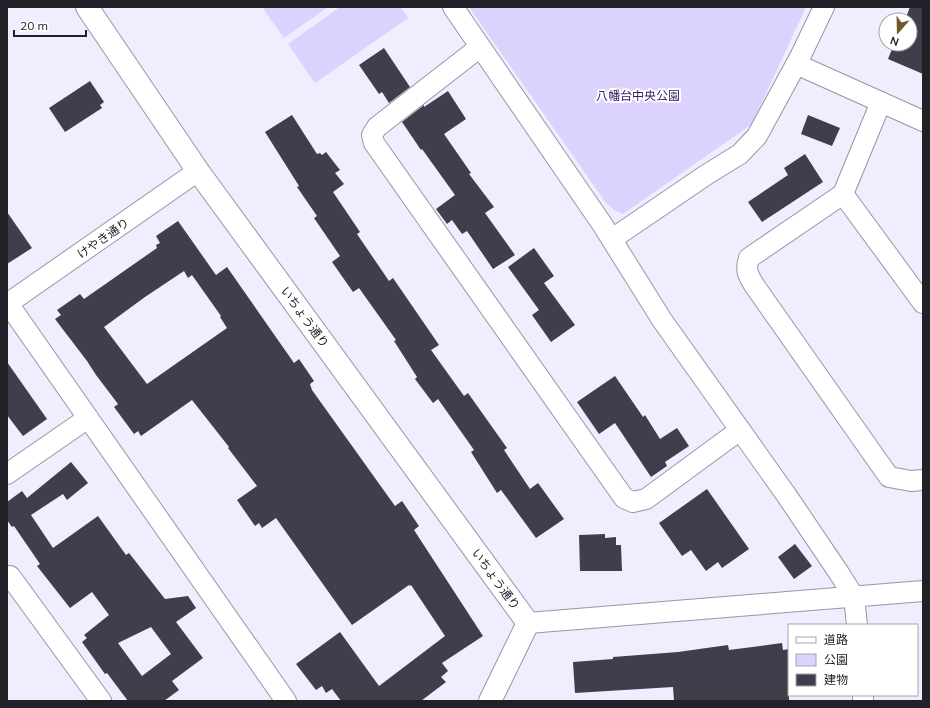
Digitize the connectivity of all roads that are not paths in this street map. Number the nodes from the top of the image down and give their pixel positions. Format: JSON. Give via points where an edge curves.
{"nodes":[{"id":1,"x":87,"y":7,"type":"edge"},
{"id":2,"x":453,"y":7,"type":"edge"},
{"id":3,"x":824,"y":7,"type":"edge"},
{"id":4,"x":480,"y":47,"type":"junction"},
{"id":5,"x":796,"y":64,"type":"junction"},
{"id":6,"x":881,"y":102,"type":"junction"},
{"id":7,"x":923,"y":120,"type":"edge"},
{"id":8,"x":198,"y":171,"type":"junction"},
{"id":9,"x":843,"y":194,"type":"junction"},
{"id":10,"x":612,"y":239,"type":"junction"},
{"id":11,"x":7,"y":303,"type":"edge"},
{"id":12,"x":923,"y":303,"type":"edge"},
{"id":13,"x":88,"y":418,"type":"junction"},
{"id":14,"x":740,"y":430,"type":"junction"},
{"id":15,"x":7,"y":474,"type":"edge"},
{"id":16,"x":923,"y":480,"type":"edge"},
{"id":17,"x":7,"y":578,"type":"edge"},
{"id":18,"x":923,"y":590,"type":"edge"},
{"id":19,"x":854,"y":597,"type":"junction"},
{"id":20,"x":528,"y":623,"type":"junction"},
{"id":21,"x":857,"y":624,"type":"edge"},
{"id":22,"x":101,"y":701,"type":"edge"},
{"id":23,"x":286,"y":701,"type":"edge"},
{"id":24,"x":490,"y":701,"type":"edge"}],
"edges":[{"from":1,"to":8,"type":"street","name":"いちょう通り"},
{"from":2,"to":4,"type":"street"},
{"from":3,"to":5,"type":"street"},
{"from":4,"to":10,"type":"street"},
{"from":4,"to":14,"type":"street","via":[[377,127],[372,135],[374,143],[624,498],[633,502],[646,499]]},
{"from":5,"to":6,"type":"street"},
{"from":5,"to":10,"type":"street","via":[[757,136],[740,154]]},
{"from":6,"to":7,"type":"street"},
{"from":6,"to":9,"type":"street"},
{"from":8,"to":11,"type":"street","name":"けやき通り"},
{"from":8,"to":20,"type":"street","name":"いちょう通り"},
{"from":9,"to":12,"type":"street"},
{"from":9,"to":16,"type":"street","via":[[749,258],[747,273],[888,477],[911,481]]},
{"from":10,"to":14,"type":"street","via":[[662,320]]},
{"from":11,"to":13,"type":"street"},
{"from":13,"to":15,"type":"street"},
{"from":13,"to":23,"type":"street","via":[[127,478]]},
{"from":14,"to":19,"type":"street"},
{"from":17,"to":22,"type":"street","via":[[10,576]]},
{"from":18,"to":19,"type":"street"},
{"from":19,"to":20,"type":"street"},
{"from":19,"to":21,"type":"street"},
{"from":20,"to":24,"type":"street"}]}
